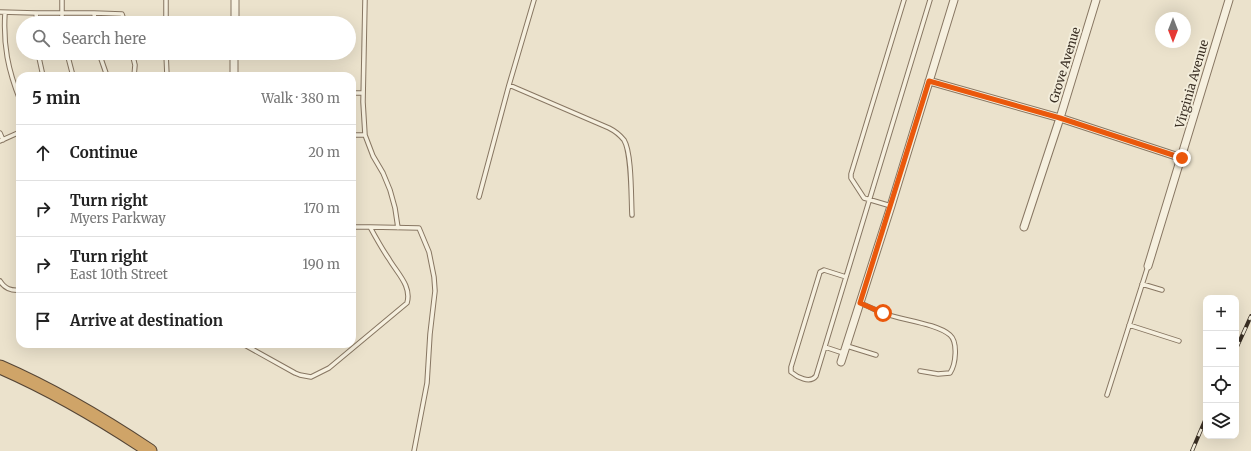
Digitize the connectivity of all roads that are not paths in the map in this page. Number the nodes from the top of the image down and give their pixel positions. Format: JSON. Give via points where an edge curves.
{"nodes":[{"id":1,"x":62,"y":0,"type":"edge"},
{"id":2,"x":166,"y":0,"type":"edge"},
{"id":3,"x":235,"y":0,"type":"edge"},
{"id":4,"x":365,"y":0,"type":"edge"},
{"id":5,"x":534,"y":0,"type":"edge"},
{"id":6,"x":904,"y":0,"type":"edge"},
{"id":7,"x":930,"y":0,"type":"edge"},
{"id":8,"x":954,"y":0,"type":"edge"},
{"id":9,"x":1096,"y":0,"type":"edge"},
{"id":10,"x":1229,"y":0,"type":"edge"},
{"id":11,"x":0,"y":12,"type":"edge"},
{"id":12,"x":5,"y":12,"type":"junction"},
{"id":13,"x":36,"y":13,"type":"junction"},
{"id":14,"x":61,"y":13,"type":"junction"},
{"id":15,"x":94,"y":13,"type":"junction"},
{"id":16,"x":36,"y":16,"type":"edge"},
{"id":17,"x":61,"y":16,"type":"edge"},
{"id":18,"x":94,"y":16,"type":"edge"},
{"id":19,"x":122,"y":16,"type":"edge"},
{"id":20,"x":166,"y":16,"type":"edge"},
{"id":21,"x":235,"y":16,"type":"edge"},
{"id":22,"x":40,"y":60,"type":"edge"},
{"id":23,"x":69,"y":60,"type":"edge"},
{"id":24,"x":101,"y":60,"type":"edge"},
{"id":25,"x":134,"y":60,"type":"edge"},
{"id":26,"x":166,"y":60,"type":"edge"},
{"id":27,"x":234,"y":60,"type":"edge"},
{"id":28,"x":42,"y":72,"type":"edge"},
{"id":29,"x":72,"y":72,"type":"edge"},
{"id":30,"x":106,"y":72,"type":"edge"},
{"id":31,"x":134,"y":72,"type":"edge"},
{"id":32,"x":166,"y":72,"type":"edge"},
{"id":33,"x":234,"y":72,"type":"edge"},
{"id":34,"x":929,"y":81,"type":"junction"},
{"id":35,"x":509,"y":85,"type":"junction"},
{"id":36,"x":16,"y":90,"type":"edge"},
{"id":37,"x":356,"y":93,"type":"edge"},
{"id":38,"x":363,"y":93,"type":"junction"},
{"id":39,"x":1060,"y":118,"type":"junction"},
{"id":40,"x":0,"y":133,"type":"edge"},
{"id":41,"x":16,"y":134,"type":"edge"},
{"id":42,"x":356,"y":135,"type":"edge"},
{"id":43,"x":365,"y":135,"type":"junction"},
{"id":44,"x":1,"y":140,"type":"edge"},
{"id":45,"x":1182,"y":158,"type":"junction"},
{"id":46,"x":479,"y":197,"type":"dead end"},
{"id":47,"x":870,"y":199,"type":"junction"},
{"id":48,"x":891,"y":206,"type":"junction"},
{"id":49,"x":632,"y":215,"type":"dead end"},
{"id":50,"x":356,"y":227,"type":"edge"},
{"id":51,"x":370,"y":227,"type":"junction"},
{"id":52,"x":1024,"y":227,"type":"dead end"},
{"id":53,"x":398,"y":228,"type":"junction"},
{"id":54,"x":1148,"y":266,"type":"joint"},
{"id":55,"x":846,"y":277,"type":"junction"},
{"id":56,"x":0,"y":281,"type":"edge"},
{"id":57,"x":1142,"y":284,"type":"junction"},
{"id":58,"x":16,"y":290,"type":"edge"},
{"id":59,"x":1162,"y":290,"type":"dead end"},
{"id":60,"x":860,"y":303,"type":"junction"},
{"id":61,"x":1129,"y":325,"type":"junction"},
{"id":62,"x":1179,"y":341,"type":"dead end"},
{"id":63,"x":356,"y":346,"type":"edge"},
{"id":64,"x":847,"y":346,"type":"junction"},
{"id":65,"x":825,"y":347,"type":"junction"},
{"id":66,"x":250,"y":348,"type":"edge"},
{"id":67,"x":353,"y":348,"type":"edge"},
{"id":68,"x":844,"y":353,"type":"junction"},
{"id":69,"x":876,"y":355,"type":"dead end"},
{"id":70,"x":841,"y":362,"type":"dead end"},
{"id":71,"x":0,"y":367,"type":"edge"},
{"id":72,"x":920,"y":371,"type":"dead end"},
{"id":73,"x":1107,"y":394,"type":"dead end"},
{"id":74,"x":150,"y":451,"type":"edge"},
{"id":75,"x":414,"y":451,"type":"edge"}],
"edges":[{"from":1,"to":14,"type":"lane"},
{"from":2,"to":20,"type":"lane"},
{"from":3,"to":21,"type":"street"},
{"from":4,"to":38,"type":"lane"},
{"from":5,"to":35,"type":"lane"},
{"from":6,"to":47,"type":"lane","via":[[851,174],[862,196]]},
{"from":7,"to":47,"type":"lane"},
{"from":8,"to":34,"type":"street"},
{"from":9,"to":39,"type":"street","name":"Grove Avenue"},
{"from":10,"to":45,"type":"street","name":"Virginia Avenue"},
{"from":11,"to":12,"type":"lane"},
{"from":12,"to":13,"type":"lane"},
{"from":12,"to":36,"type":"lane","via":[[6,51]]},
{"from":13,"to":14,"type":"lane"},
{"from":13,"to":16,"type":"lane"},
{"from":14,"to":15,"type":"lane"},
{"from":14,"to":17,"type":"lane"},
{"from":15,"to":18,"type":"lane"},
{"from":15,"to":19,"type":"lane"},
{"from":22,"to":28,"type":"lane"},
{"from":23,"to":29,"type":"lane"},
{"from":24,"to":30,"type":"lane"},
{"from":25,"to":31,"type":"lane"},
{"from":26,"to":32,"type":"lane"},
{"from":27,"to":33,"type":"street"},
{"from":34,"to":39,"type":"street"},
{"from":34,"to":48,"type":"street"},
{"from":35,"to":46,"type":"lane"},
{"from":35,"to":49,"type":"lane","via":[[609,128],[624,139],[629,153]]},
{"from":37,"to":38,"type":"lane"},
{"from":38,"to":43,"type":"lane"},
{"from":39,"to":45,"type":"street"},
{"from":39,"to":52,"type":"street","name":"Grove Avenue"},
{"from":40,"to":44,"type":"lane"},
{"from":41,"to":44,"type":"lane"},
{"from":42,"to":43,"type":"lane"},
{"from":43,"to":53,"type":"lane","via":[[390,190]]},
{"from":45,"to":54,"type":"street","name":"Virginia Avenue"},
{"from":47,"to":48,"type":"lane"},
{"from":47,"to":55,"type":"lane"},
{"from":48,"to":60,"type":"street"},
{"from":50,"to":51,"type":"lane"},
{"from":51,"to":53,"type":"lane"},
{"from":51,"to":63,"type":"lane","via":[[402,278],[408,299],[407,304]]},
{"from":53,"to":75,"type":"lane","via":[[419,228],[429,252],[435,284],[427,383]]},
{"from":54,"to":57,"type":"lane"},
{"from":55,"to":65,"type":"lane"},
{"from":55,"to":65,"type":"lane","via":[[824,270],[820,272],[791,367],[795,376],[814,379]]},
{"from":56,"to":58,"type":"lane","via":[[9,290]]},
{"from":57,"to":59,"type":"lane"},
{"from":57,"to":61,"type":"lane"},
{"from":60,"to":64,"type":"street"},
{"from":60,"to":72,"type":"lane","via":[[883,313],[946,332],[951,336],[955,350],[953,369],[938,374]]},
{"from":61,"to":62,"type":"lane"},
{"from":61,"to":73,"type":"lane"},
{"from":64,"to":68,"type":"street"},
{"from":64,"to":69,"type":"lane"},
{"from":65,"to":68,"type":"lane"},
{"from":66,"to":67,"type":"lane","via":[[295,373],[311,377],[329,368]]},
{"from":68,"to":70,"type":"street"},
{"from":71,"to":74,"type":"highway","via":[[51,391]]}]}
